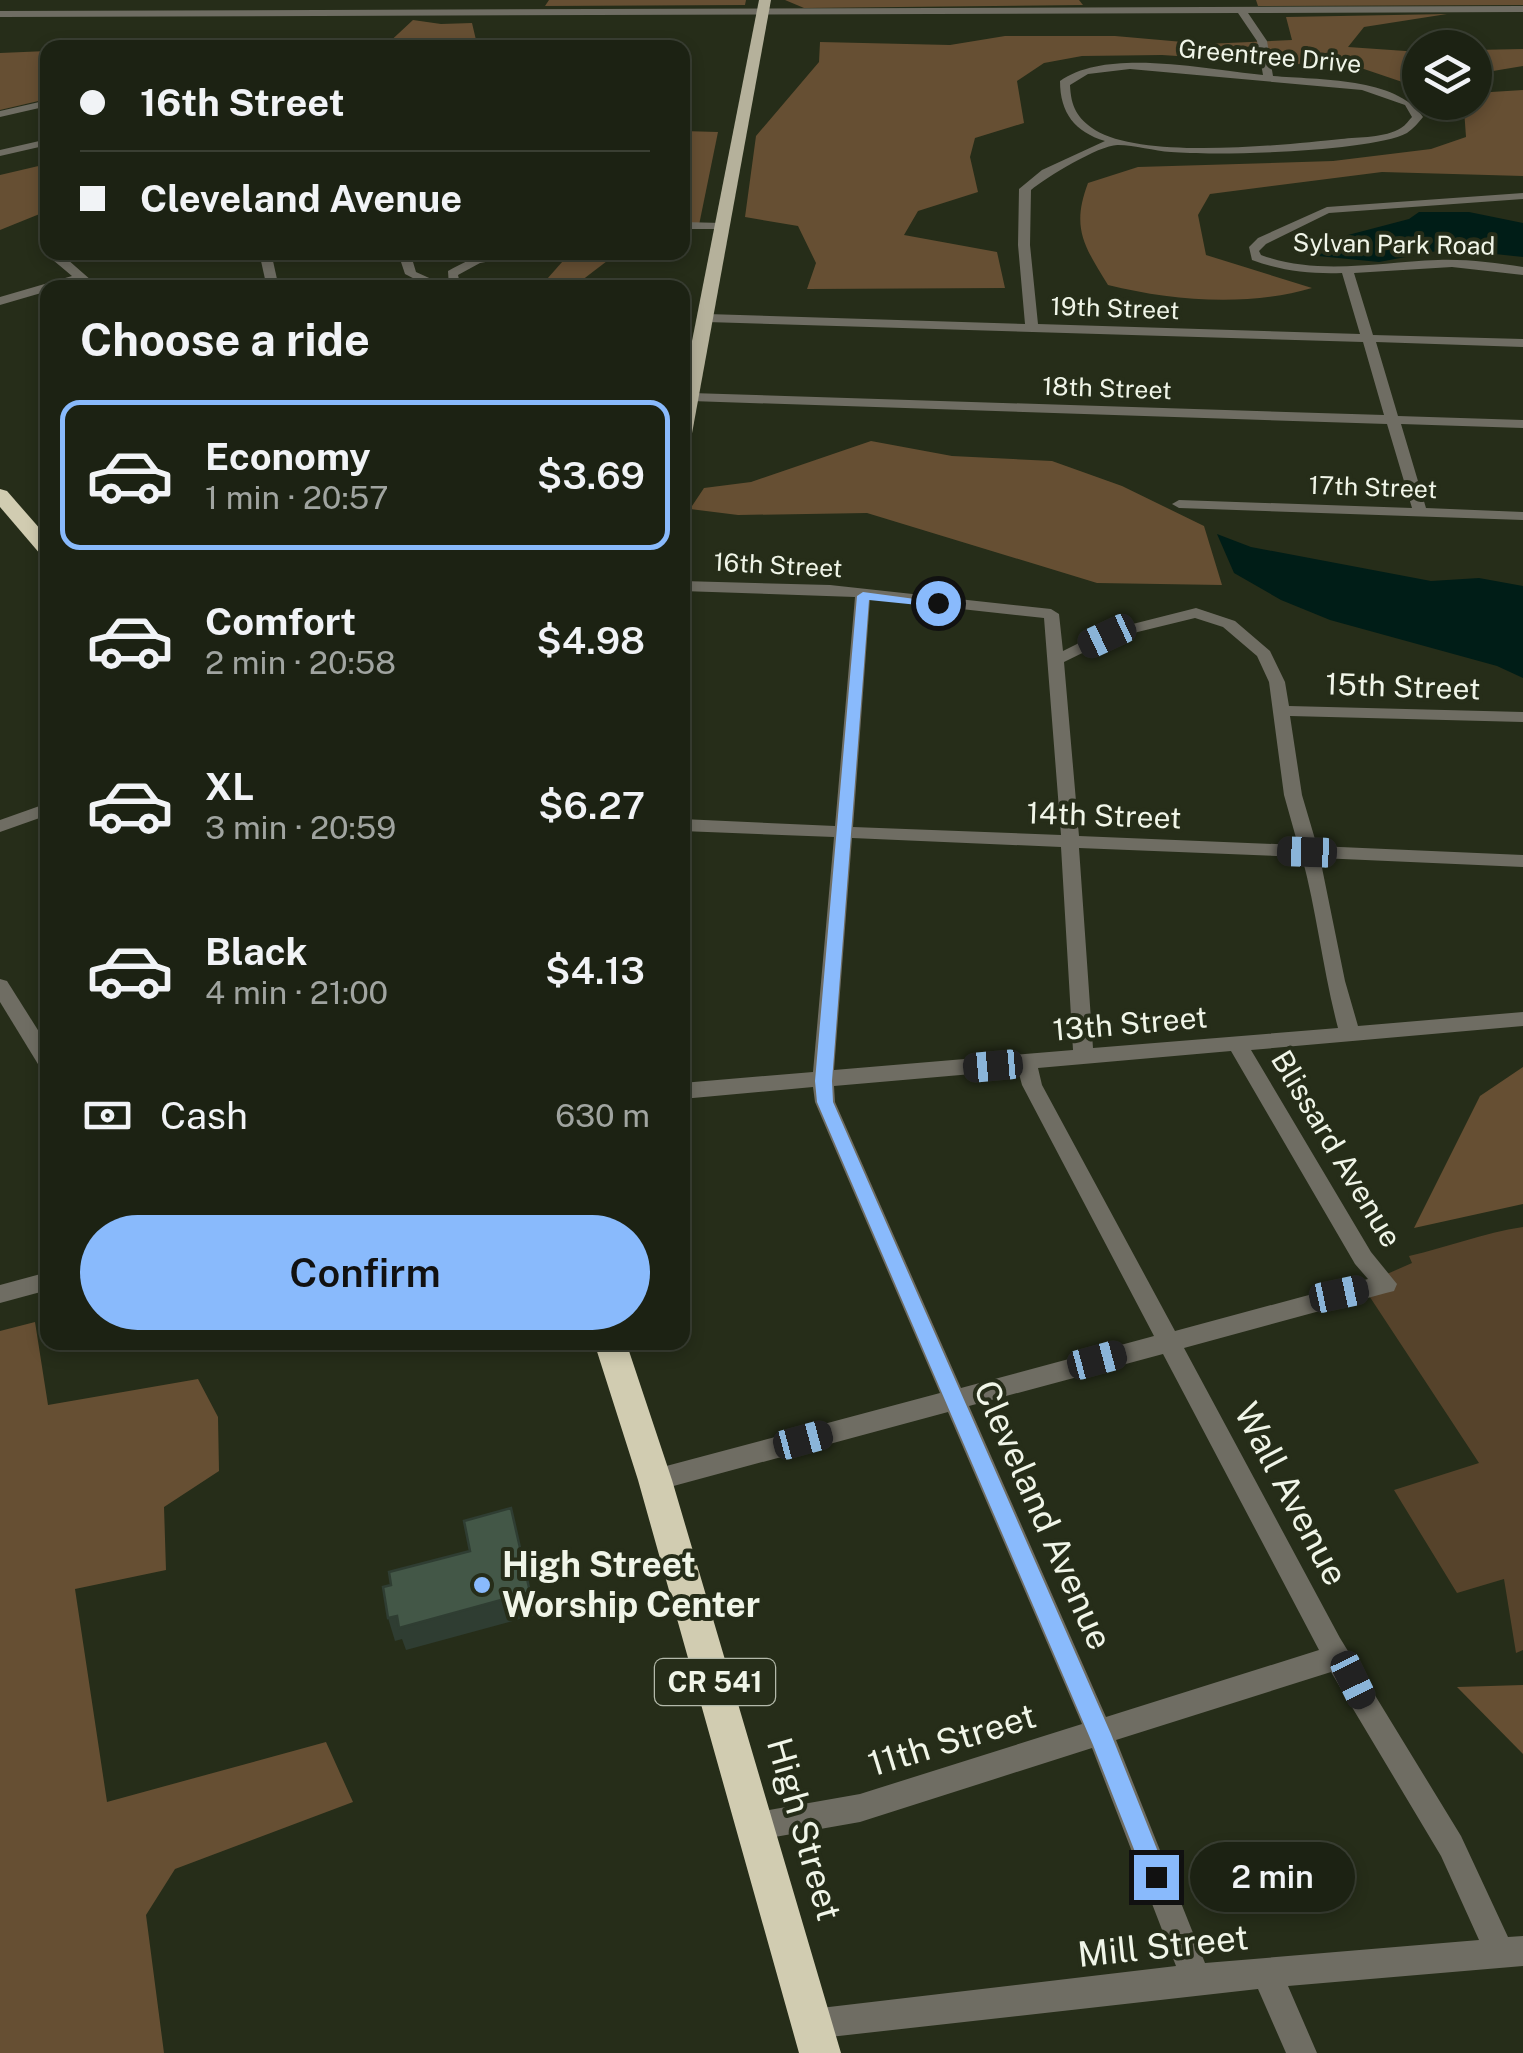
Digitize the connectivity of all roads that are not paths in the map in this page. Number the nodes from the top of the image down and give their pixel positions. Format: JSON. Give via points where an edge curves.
{"nodes":[{"id":1,"x":764,"y":6,"type":"edge"},
{"id":2,"x":1523,"y":9,"type":"edge"},
{"id":3,"x":1240,"y":10,"type":"junction"},
{"id":4,"x":0,"y":14,"type":"edge"},
{"id":5,"x":1268,"y":78,"type":"junction"},
{"id":6,"x":40,"y":106,"type":"edge"},
{"id":7,"x":0,"y":114,"type":"edge"},
{"id":8,"x":1116,"y":140,"type":"junction"},
{"id":9,"x":40,"y":144,"type":"edge"},
{"id":10,"x":0,"y":153,"type":"edge"},
{"id":11,"x":1523,"y":196,"type":"edge"},
{"id":12,"x":690,"y":225,"type":"edge"},
{"id":13,"x":724,"y":226,"type":"junction"},
{"id":14,"x":60,"y":260,"type":"edge"},
{"id":15,"x":409,"y":260,"type":"edge"},
{"id":16,"x":499,"y":260,"type":"edge"},
{"id":17,"x":1347,"y":269,"type":"junction"},
{"id":18,"x":1523,"y":270,"type":"edge"},
{"id":19,"x":80,"y":278,"type":"junction"},
{"id":20,"x":73,"y":280,"type":"edge"},
{"id":21,"x":83,"y":280,"type":"edge"},
{"id":22,"x":425,"y":280,"type":"edge"},
{"id":23,"x":468,"y":280,"type":"edge"},
{"id":24,"x":40,"y":290,"type":"edge"},
{"id":25,"x":0,"y":301,"type":"edge"},
{"id":26,"x":706,"y":318,"type":"junction"},
{"id":27,"x":1032,"y":328,"type":"junction"},
{"id":28,"x":1368,"y":338,"type":"junction"},
{"id":29,"x":1523,"y":343,"type":"edge"},
{"id":30,"x":690,"y":397,"type":"joint"},
{"id":31,"x":1392,"y":420,"type":"junction"},
{"id":32,"x":1523,"y":424,"type":"edge"},
{"id":33,"x":0,"y":495,"type":"edge"},
{"id":34,"x":1180,"y":504,"type":"dead end"},
{"id":35,"x":1420,"y":511,"type":"junction"},
{"id":36,"x":1523,"y":516,"type":"edge"},
{"id":37,"x":40,"y":542,"type":"edge"},
{"id":38,"x":690,"y":586,"type":"edge"},
{"id":39,"x":863,"y":596,"type":"junction"},
{"id":40,"x":1056,"y":660,"type":"junction"},
{"id":41,"x":1282,"y":710,"type":"junction"},
{"id":42,"x":1523,"y":717,"type":"edge"},
{"id":43,"x":40,"y":812,"type":"edge"},
{"id":44,"x":690,"y":825,"type":"edge"},
{"id":45,"x":0,"y":826,"type":"edge"},
{"id":46,"x":844,"y":832,"type":"junction"},
{"id":47,"x":1071,"y":842,"type":"junction"},
{"id":48,"x":1307,"y":852,"type":"junction"},
{"id":49,"x":1523,"y":861,"type":"edge"},
{"id":50,"x":0,"y":986,"type":"edge"},
{"id":51,"x":1523,"y":1018,"type":"edge"},
{"id":52,"x":1350,"y":1034,"type":"junction"},
{"id":53,"x":1237,"y":1044,"type":"junction"},
{"id":54,"x":40,"y":1051,"type":"edge"},
{"id":55,"x":1084,"y":1058,"type":"junction"},
{"id":56,"x":1027,"y":1063,"type":"junction"},
{"id":57,"x":823,"y":1081,"type":"junction"},
{"id":58,"x":690,"y":1090,"type":"edge"},
{"id":59,"x":40,"y":1283,"type":"edge"},
{"id":60,"x":0,"y":1294,"type":"edge"},
{"id":61,"x":1170,"y":1340,"type":"junction"},
{"id":62,"x":613,"y":1350,"type":"edge"},
{"id":63,"x":951,"y":1400,"type":"junction"},
{"id":64,"x":655,"y":1480,"type":"junction"},
{"id":65,"x":1337,"y":1657,"type":"junction"},
{"id":66,"x":1097,"y":1732,"type":"junction"},
{"id":67,"x":757,"y":1826,"type":"junction"},
{"id":68,"x":1512,"y":1952,"type":"edge"},
{"id":69,"x":1266,"y":1972,"type":"junction"},
{"id":70,"x":1196,"y":1978,"type":"junction"},
{"id":71,"x":816,"y":2039,"type":"edge"},
{"id":72,"x":1302,"y":2053,"type":"edge"}],
"edges":[{"from":1,"to":3,"type":"street"},
{"from":1,"to":4,"type":"street"},
{"from":1,"to":13,"type":"main road"},
{"from":2,"to":3,"type":"street"},
{"from":3,"to":5,"type":"street","via":[[1267,50]]},
{"from":5,"to":8,"type":"street","name":"Greentree Drive","via":[[1130,66],[1086,71],[1065,82],[1074,118]]},
{"from":5,"to":8,"type":"street","name":"Greentree Drive","via":[[1374,89],[1409,103],[1418,117],[1387,136],[1294,144],[1173,152]]},
{"from":6,"to":7,"type":"street"},
{"from":8,"to":27,"type":"street","via":[[1026,188]]},
{"from":9,"to":10,"type":"street"},
{"from":11,"to":17,"type":"street","name":"Sylvan Park Road","via":[[1327,210],[1253,250],[1272,263]]},
{"from":12,"to":13,"type":"street"},
{"from":13,"to":26,"type":"main road"},
{"from":14,"to":19,"type":"street"},
{"from":15,"to":22,"type":"street","via":[[411,274]]},
{"from":16,"to":23,"type":"street"},
{"from":17,"to":18,"type":"street","name":"Sylvan Park Road","via":[[1463,263]]},
{"from":17,"to":28,"type":"street"},
{"from":19,"to":20,"type":"street"},
{"from":19,"to":21,"type":"street"},
{"from":24,"to":25,"type":"street"},
{"from":26,"to":27,"type":"street","name":"19th Street"},
{"from":26,"to":30,"type":"main road"},
{"from":27,"to":28,"type":"street","name":"19th Street"},
{"from":28,"to":29,"type":"street","name":"19th Street"},
{"from":28,"to":31,"type":"street"},
{"from":30,"to":31,"type":"street","name":"18th Street"},
{"from":31,"to":32,"type":"street","name":"18th Street"},
{"from":31,"to":35,"type":"street"},
{"from":33,"to":37,"type":"highway"},
{"from":34,"to":35,"type":"street","name":"17th Street"},
{"from":35,"to":36,"type":"street","name":"17th Street"},
{"from":38,"to":39,"type":"street","name":"16th Street"},
{"from":39,"to":40,"type":"street","name":"16th Street","via":[[1051,614]]},
{"from":39,"to":46,"type":"street","name":"Cleveland Avenue"},
{"from":40,"to":41,"type":"street","via":[[1107,636],[1208,614],[1264,654]]},
{"from":40,"to":47,"type":"street"},
{"from":41,"to":42,"type":"street","name":"15th Street"},
{"from":41,"to":48,"type":"street"},
{"from":43,"to":45,"type":"street"},
{"from":44,"to":46,"type":"street","name":"14th Street"},
{"from":46,"to":47,"type":"street","name":"14th Street"},
{"from":46,"to":57,"type":"street","name":"Cleveland Avenue"},
{"from":47,"to":48,"type":"street","name":"14th Street"},
{"from":47,"to":55,"type":"street"},
{"from":48,"to":49,"type":"street","name":"14th Street"},
{"from":48,"to":52,"type":"street"},
{"from":50,"to":54,"type":"street"},
{"from":51,"to":52,"type":"street","name":"13th Street"},
{"from":52,"to":53,"type":"street","name":"13th Street"},
{"from":53,"to":55,"type":"street","name":"13th Street"},
{"from":53,"to":61,"type":"street","name":"Blissard Avenue","via":[[1363,1258],[1386,1284]]},
{"from":55,"to":56,"type":"street","name":"13th Street"},
{"from":56,"to":57,"type":"street","name":"13th Street"},
{"from":56,"to":61,"type":"street","name":"Wall Avenue","via":[[1032,1085]]},
{"from":57,"to":58,"type":"street","name":"13th Street"},
{"from":57,"to":63,"type":"street","name":"Cleveland Avenue","via":[[828,1114]]},
{"from":59,"to":60,"type":"street"},
{"from":61,"to":63,"type":"street"},
{"from":61,"to":65,"type":"street","name":"Wall Avenue"},
{"from":62,"to":64,"type":"highway","name":"High Street","number":"CR 541"},
{"from":63,"to":64,"type":"street"},
{"from":63,"to":66,"type":"street","name":"Cleveland Avenue"},
{"from":64,"to":67,"type":"highway","name":"High Street","number":"CR 541"},
{"from":65,"to":66,"type":"street","name":"11th Street"},
{"from":65,"to":68,"type":"street","name":"Wall Avenue"},
{"from":66,"to":67,"type":"street","name":"11th Street","via":[[860,1808]]},
{"from":66,"to":70,"type":"street","name":"Cleveland Avenue"},
{"from":67,"to":71,"type":"highway","name":"High Street","number":"CR 541"},
{"from":68,"to":69,"type":"street","name":"Mill Street"},
{"from":69,"to":70,"type":"street","name":"Mill Street"},
{"from":69,"to":72,"type":"street"},
{"from":70,"to":71,"type":"street","name":"Mill Street"}]}
